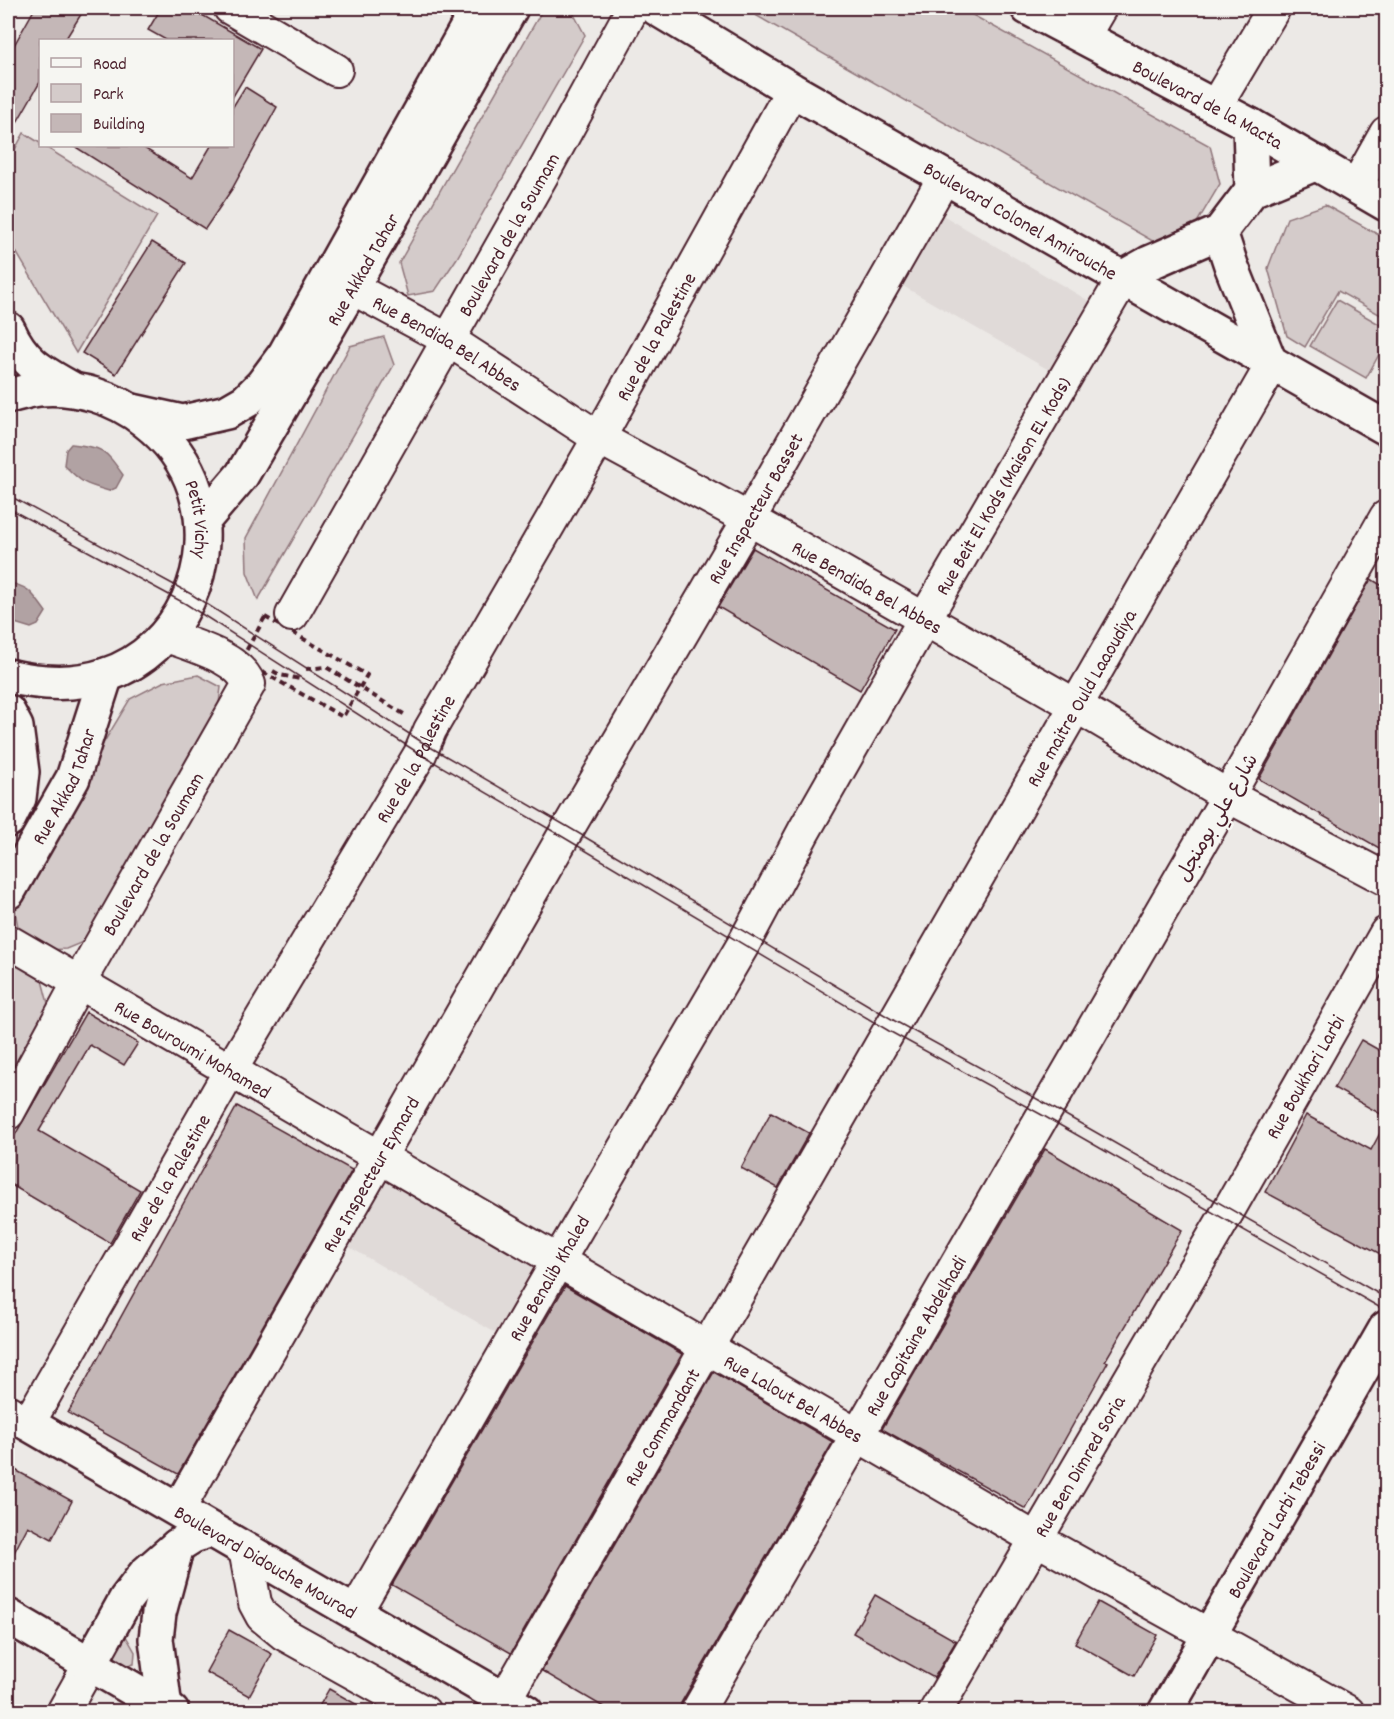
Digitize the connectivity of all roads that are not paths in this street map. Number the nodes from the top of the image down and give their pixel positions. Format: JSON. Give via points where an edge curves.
{"nodes":[{"id":1,"x":230,"y":8,"type":"edge"},
{"id":2,"x":478,"y":8,"type":"edge"},
{"id":3,"x":511,"y":8,"type":"edge"},
{"id":4,"x":633,"y":8,"type":"edge"},
{"id":5,"x":656,"y":8,"type":"edge"},
{"id":6,"x":1029,"y":8,"type":"edge"},
{"id":7,"x":1100,"y":8,"type":"edge"},
{"id":8,"x":1274,"y":8,"type":"edge"},
{"id":9,"x":1083,"y":37,"type":"junction"},
{"id":10,"x":336,"y":70,"type":"dead end"},
{"id":11,"x":792,"y":90,"type":"junction"},
{"id":12,"x":1215,"y":107,"type":"junction"},
{"id":13,"x":1250,"y":125,"type":"junction"},
{"id":14,"x":1386,"y":133,"type":"edge"},
{"id":15,"x":1317,"y":163,"type":"junction"},
{"id":16,"x":945,"y":176,"type":"junction"},
{"id":17,"x":1356,"y":187,"type":"junction"},
{"id":18,"x":1252,"y":190,"type":"junction"},
{"id":19,"x":1386,"y":204,"type":"edge"},
{"id":20,"x":1220,"y":232,"type":"junction"},
{"id":21,"x":1124,"y":277,"type":"junction"},
{"id":22,"x":340,"y":283,"type":"junction"},
{"id":23,"x":8,"y":329,"type":"edge"},
{"id":24,"x":447,"y":339,"type":"junction"},
{"id":25,"x":1271,"y":362,"type":"junction"},
{"id":26,"x":74,"y":390,"type":"junction"},
{"id":27,"x":8,"y":396,"type":"edge"},
{"id":28,"x":133,"y":411,"type":"junction"},
{"id":29,"x":1386,"y":428,"type":"edge"},
{"id":30,"x":599,"y":438,"type":"junction"},
{"id":31,"x":1386,"y":517,"type":"edge"},
{"id":32,"x":749,"y":519,"type":"junction"},
{"id":33,"x":202,"y":522,"type":"junction"},
{"id":34,"x":292,"y":615,"type":"dead end"},
{"id":35,"x":924,"y":620,"type":"junction"},
{"id":36,"x":165,"y":635,"type":"junction"},
{"id":37,"x":106,"y":675,"type":"junction"},
{"id":38,"x":8,"y":676,"type":"edge"},
{"id":39,"x":1075,"y":705,"type":"junction"},
{"id":40,"x":8,"y":712,"type":"edge"},
{"id":41,"x":1228,"y":796,"type":"junction"},
{"id":42,"x":8,"y":820,"type":"edge"},
{"id":43,"x":563,"y":837,"type":"joint"},
{"id":44,"x":1386,"y":879,"type":"edge"},
{"id":45,"x":8,"y":892,"type":"edge"},
{"id":46,"x":1386,"y":933,"type":"edge"},
{"id":47,"x":8,"y":941,"type":"edge"},
{"id":48,"x":743,"y":945,"type":"joint"},
{"id":49,"x":78,"y":984,"type":"junction"},
{"id":50,"x":889,"y":1031,"type":"joint"},
{"id":51,"x":230,"y":1071,"type":"junction"},
{"id":52,"x":8,"y":1113,"type":"edge"},
{"id":53,"x":1042,"y":1115,"type":"joint"},
{"id":54,"x":380,"y":1156,"type":"junction"},
{"id":55,"x":1223,"y":1220,"type":"joint"},
{"id":56,"x":558,"y":1261,"type":"junction"},
{"id":57,"x":1386,"y":1328,"type":"edge"},
{"id":58,"x":707,"y":1347,"type":"junction"},
{"id":59,"x":18,"y":1418,"type":"edge"},
{"id":60,"x":857,"y":1435,"type":"junction"},
{"id":61,"x":178,"y":1510,"type":"junction"},
{"id":62,"x":211,"y":1530,"type":"junction"},
{"id":63,"x":1036,"y":1539,"type":"junction"},
{"id":64,"x":177,"y":1546,"type":"junction"},
{"id":65,"x":244,"y":1549,"type":"junction"},
{"id":66,"x":355,"y":1613,"type":"junction"},
{"id":67,"x":8,"y":1616,"type":"edge"},
{"id":68,"x":1210,"y":1635,"type":"junction"},
{"id":69,"x":90,"y":1664,"type":"junction"},
{"id":70,"x":515,"y":1706,"type":"edge"},
{"id":71,"x":169,"y":1710,"type":"edge"},
{"id":72,"x":63,"y":1712,"type":"edge"},
{"id":73,"x":424,"y":1712,"type":"edge"},
{"id":74,"x":697,"y":1712,"type":"edge"},
{"id":75,"x":935,"y":1712,"type":"edge"},
{"id":76,"x":1165,"y":1712,"type":"edge"},
{"id":77,"x":1348,"y":1712,"type":"edge"}],
"edges":[{"from":1,"to":10,"type":"street"},
{"from":2,"to":22,"type":"main road","name":"Rue Akkad Tahar"},
{"from":3,"to":22,"type":"main road","name":"Rue Akkad Tahar"},
{"from":4,"to":24,"type":"street","name":"Boulevard de la Soumam"},
{"from":5,"to":11,"type":"main road","name":"Boulevard Colonel Amirouche"},
{"from":6,"to":9,"type":"main road","name":"Boulevard de la Macta"},
{"from":7,"to":9,"type":"street"},
{"from":8,"to":12,"type":"street"},
{"from":9,"to":12,"type":"main road","name":"Boulevard de la Macta"},
{"from":11,"to":16,"type":"main road","name":"Boulevard Colonel Amirouche"},
{"from":11,"to":30,"type":"street","name":"Rue de la Palestine"},
{"from":12,"to":13,"type":"main road","name":"Boulevard de la Macta"},
{"from":13,"to":15,"type":"main road","name":"Boulevard de la Macta"},
{"from":13,"to":18,"type":"main road"},
{"from":14,"to":17,"type":"street"},
{"from":15,"to":17,"type":"main road","name":"Boulevard de la Macta"},
{"from":15,"to":18,"type":"main road"},
{"from":16,"to":21,"type":"main road","name":"Boulevard Colonel Amirouche"},
{"from":16,"to":32,"type":"street","name":"Rue Inspecteur Basset"},
{"from":17,"to":19,"type":"main road","name":"Boulevard de la Macta"},
{"from":18,"to":20,"type":"main road"},
{"from":20,"to":21,"type":"main road"},
{"from":20,"to":25,"type":"main road"},
{"from":21,"to":25,"type":"main road","name":"Boulevard Colonel Amirouche"},
{"from":21,"to":35,"type":"street","name":"Rue Beit El Kods (Maison EL Kods)"},
{"from":22,"to":24,"type":"street","name":"Rue Bendida Bel Abbes"},
{"from":22,"to":28,"type":"main road","name":"Rue Akkad Tahar","via":[[246,401],[227,412],[183,422]]},
{"from":22,"to":33,"type":"main road","name":"Rue Akkad Tahar","via":[[242,475]]},
{"from":23,"to":26,"type":"main road","via":[[24,356],[38,370]]},
{"from":24,"to":30,"type":"street","name":"Rue Bendida Bel Abbes"},
{"from":24,"to":34,"type":"street","name":"Boulevard de la Soumam"},
{"from":25,"to":29,"type":"main road","name":"Boulevard Colonel Amirouche"},
{"from":25,"to":39,"type":"street","name":"Rue maitre Ould Laaoudiya"},
{"from":26,"to":27,"type":"main road","name":"Petit Vichy","via":[[37,389]]},
{"from":26,"to":28,"type":"main road","name":"Petit Vichy","via":[[104,397]]},
{"from":28,"to":33,"type":"main road","name":"Petit Vichy","via":[[159,432],[180,459],[195,489]]},
{"from":30,"to":32,"type":"street","name":"Rue Bendida Bel Abbes"},
{"from":30,"to":51,"type":"street","name":"Rue de la Palestine","via":[[430,730],[420,754]]},
{"from":31,"to":41,"type":"street","name":"شارع علي بومنجل"},
{"from":32,"to":35,"type":"street","name":"Rue Bendida Bel Abbes"},
{"from":32,"to":43,"type":"street","name":"Rue Inspecteur Basset"},
{"from":33,"to":36,"type":"main road","name":"Petit Vichy","via":[[201,559],[191,594]]},
{"from":35,"to":39,"type":"street","name":"Rue Bendida Bel Abbes"},
{"from":35,"to":48,"type":"street","name":"Rue Beit El Kods (Maison EL Kods)"},
{"from":36,"to":37,"type":"main road","name":"Petit Vichy","via":[[144,654]]},
{"from":36,"to":49,"type":"street","name":"Boulevard de la Soumam","via":[[213,653],[246,675],[249,684]]},
{"from":37,"to":38,"type":"main road","name":"Petit Vichy","via":[[74,683],[41,683]]},
{"from":37,"to":45,"type":"main road","name":"Rue Akkad Tahar","via":[[73,778]]},
{"from":39,"to":41,"type":"street","name":"Rue Bendida Bel Abbes"},
{"from":39,"to":50,"type":"street","name":"Rue maitre Ould Laaoudiya"},
{"from":40,"to":42,"type":"main road","name":"Rue Akkad Tahar","via":[[16,727],[22,772],[19,798]]},
{"from":41,"to":44,"type":"street","name":"Rue Bendida Bel Abbes"},
{"from":41,"to":53,"type":"street","name":"شارع علي بومنجل"},
{"from":43,"to":54,"type":"street","name":"Rue Inspecteur Eymard"},
{"from":46,"to":55,"type":"street","name":"Rue Boukhari Larbi"},
{"from":47,"to":49,"type":"street","name":"Rue Bouroumi Mohamed"},
{"from":48,"to":56,"type":"street","name":"Rue Benalib Khaled"},
{"from":49,"to":51,"type":"street","name":"Rue Bouroumi Mohamed"},
{"from":49,"to":52,"type":"street","name":"Boulevard de la Soumam"},
{"from":50,"to":58,"type":"street","name":"Rue Commandant"},
{"from":51,"to":54,"type":"street","name":"Rue Bouroumi Mohamed"},
{"from":51,"to":59,"type":"street","name":"Rue de la Palestine"},
{"from":53,"to":60,"type":"street","name":"Rue Capitaine Abdelhadi"},
{"from":54,"to":56,"type":"street","name":"Rue Lalout Bel Abbes"},
{"from":54,"to":61,"type":"street","name":"Rue Inspecteur Eymard"},
{"from":55,"to":63,"type":"street","name":"Rue Ben Dimred Soria"},
{"from":56,"to":58,"type":"street","name":"Rue Lalout Bel Abbes"},
{"from":56,"to":66,"type":"street","name":"Rue Benalib Khaled"},
{"from":57,"to":68,"type":"main road","name":"Boulevard Larbi Tebessi"},
{"from":58,"to":60,"type":"street","name":"Rue Lalout Bel Abbes"},
{"from":58,"to":70,"type":"street","name":"Rue Commandant"},
{"from":59,"to":61,"type":"main road","name":"Boulevard Didouche Mourad"},
{"from":60,"to":63,"type":"street","name":"Rue Lalout Bel Abbes"},
{"from":60,"to":74,"type":"street","name":"Rue Capitaine Abdelhadi"},
{"from":61,"to":62,"type":"main road","name":"Boulevard Didouche Mourad"},
{"from":62,"to":64,"type":"main road"},
{"from":62,"to":65,"type":"main road","name":"Boulevard Didouche Mourad"},
{"from":63,"to":68,"type":"street","name":"Rue Lalout Bel Abbes"},
{"from":63,"to":75,"type":"street","name":"Rue Ben Dimred Soria"},
{"from":64,"to":69,"type":"main road","via":[[145,1574],[126,1599]]},
{"from":64,"to":71,"type":"main road","via":[[156,1639]]},
{"from":65,"to":66,"type":"main road","name":"Boulevard Didouche Mourad"},
{"from":65,"to":73,"type":"street","via":[[255,1603],[262,1616],[284,1634]]},
{"from":66,"to":70,"type":"main road","name":"Boulevard Didouche Mourad"},
{"from":67,"to":69,"type":"main road"},
{"from":68,"to":76,"type":"main road","name":"Boulevard Larbi Tebessi"},
{"from":68,"to":77,"type":"street","name":"Rue Lalout Bel Abbes"},
{"from":69,"to":71,"type":"main road"},
{"from":69,"to":72,"type":"street"}]}
